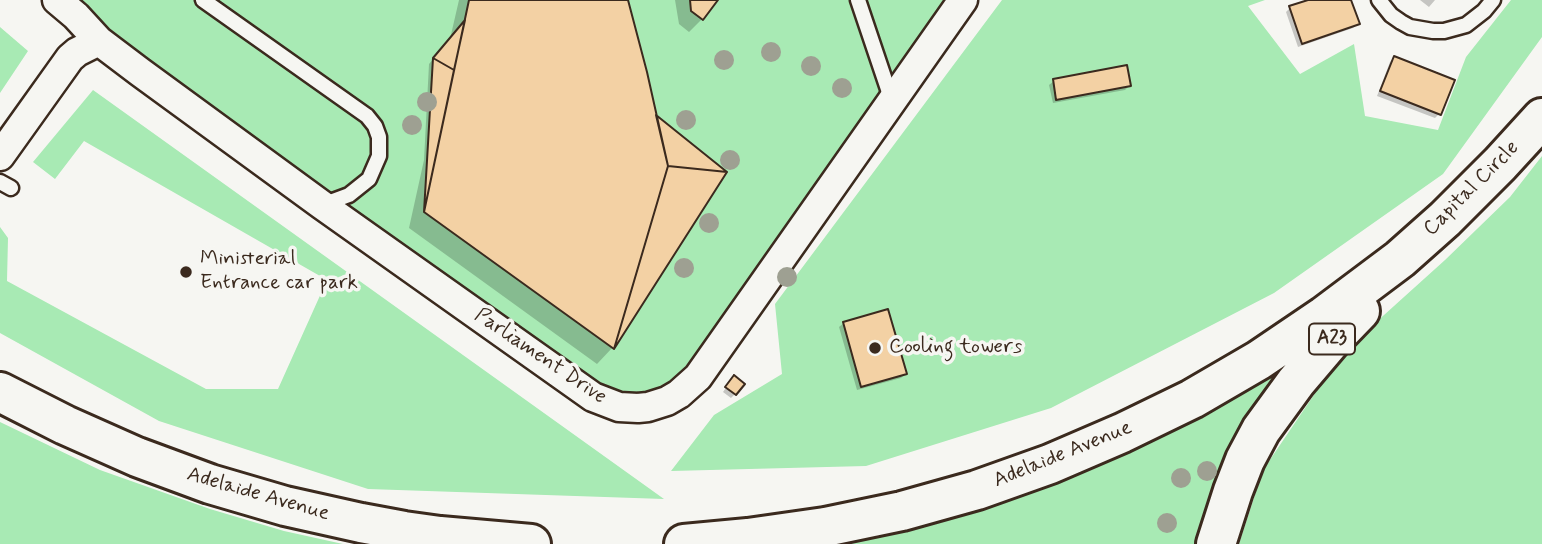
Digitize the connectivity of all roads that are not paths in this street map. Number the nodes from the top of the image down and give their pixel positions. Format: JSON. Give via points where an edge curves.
{"nodes":[{"id":1,"x":57,"y":0,"type":"edge"},
{"id":2,"x":203,"y":0,"type":"edge"},
{"id":3,"x":858,"y":0,"type":"edge"},
{"id":4,"x":963,"y":0,"type":"edge"},
{"id":5,"x":1379,"y":0,"type":"edge"},
{"id":6,"x":1493,"y":0,"type":"edge"},
{"id":7,"x":99,"y":41,"type":"junction"},
{"id":8,"x":892,"y":102,"type":"junction"},
{"id":9,"x":1542,"y":118,"type":"edge"},
{"id":10,"x":0,"y":156,"type":"edge"},
{"id":11,"x":322,"y":205,"type":"junction"},
{"id":12,"x":1400,"y":259,"type":"junction"},
{"id":13,"x":0,"y":392,"type":"edge"},
{"id":14,"x":422,"y":538,"type":"edge"},
{"id":15,"x":531,"y":544,"type":"edge"},
{"id":16,"x":684,"y":544,"type":"edge"},
{"id":17,"x":1216,"y":544,"type":"edge"}],
"edges":[{"from":1,"to":7,"type":"street","name":"Parliament Drive"},
{"from":2,"to":11,"type":"lane","via":[[367,116],[374,126],[379,156],[369,179],[349,195]]},
{"from":3,"to":8,"type":"lane"},
{"from":4,"to":8,"type":"street","name":"Parliament Drive"},
{"from":5,"to":6,"type":"lane","via":[[1410,27],[1444,31],[1466,24]]},
{"from":7,"to":10,"type":"street","via":[[69,58]]},
{"from":7,"to":11,"type":"street","name":"Parliament Drive"},
{"from":8,"to":11,"type":"street","name":"Parliament Drive","via":[[698,377],[679,394],[648,407],[619,407],[593,397]]},
{"from":9,"to":12,"type":"highway","name":"Capital Circle","number":"A23"},
{"from":12,"to":16,"type":"highway","name":"Adelaide Avenue","via":[[1259,360],[1192,399],[1050,464],[864,519]]},
{"from":12,"to":17,"type":"highway","number":"A23","via":[[1261,430],[1233,491]]},
{"from":13,"to":14,"type":"highway","name":"Adelaide Avenue","via":[[137,457],[210,484]]},
{"from":14,"to":15,"type":"highway","name":"Adelaide Avenue"}]}
